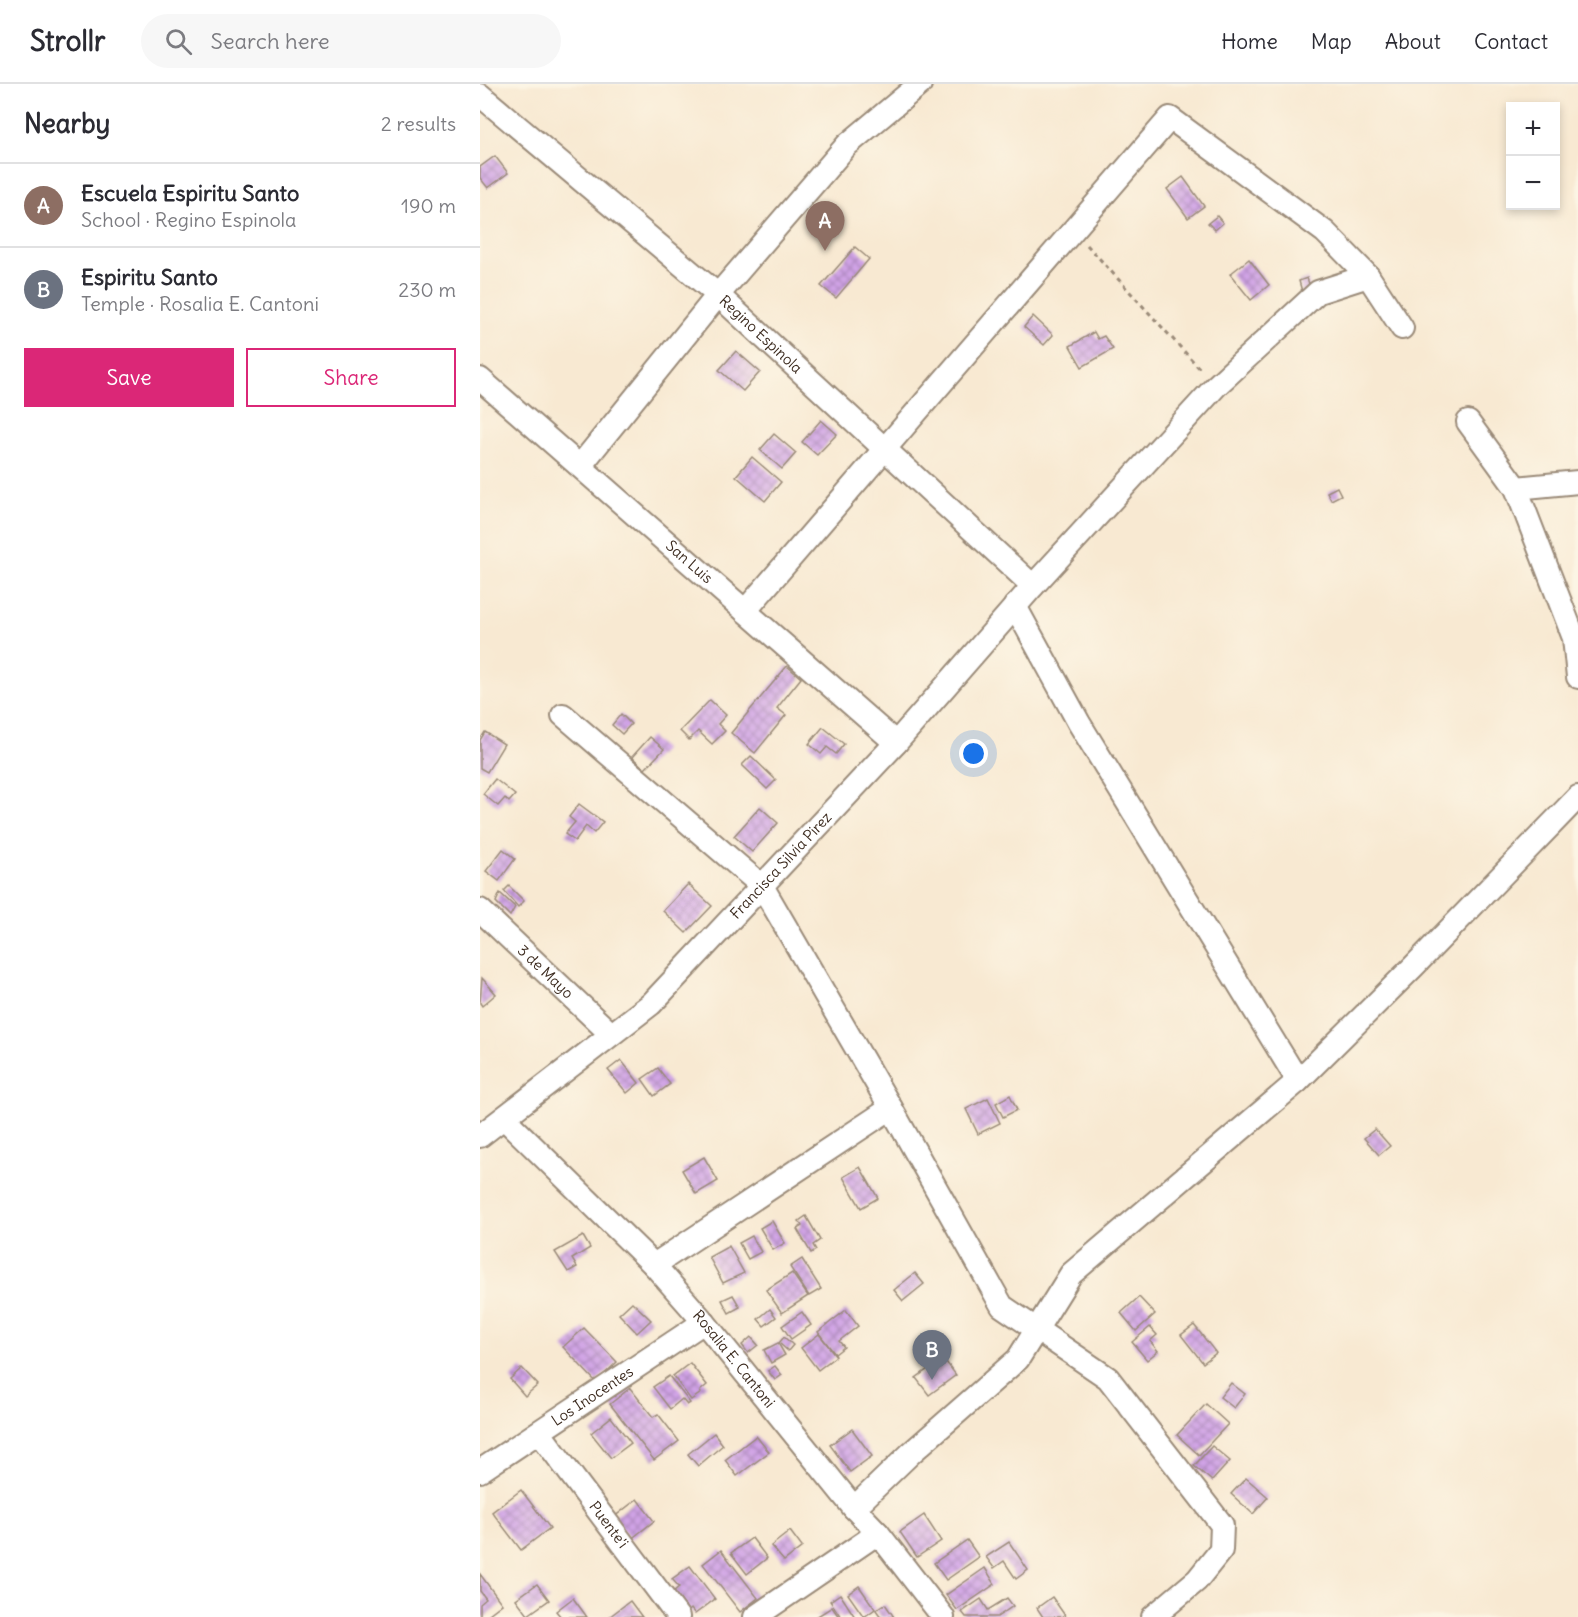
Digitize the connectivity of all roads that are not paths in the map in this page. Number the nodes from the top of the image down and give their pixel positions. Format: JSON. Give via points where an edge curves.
{"nodes":[{"id":1,"x":920,"y":84,"type":"edge"},
{"id":2,"x":480,"y":95,"type":"edge"},
{"id":3,"x":1368,"y":276,"type":"junction"},
{"id":4,"x":718,"y":295,"type":"junction"},
{"id":5,"x":1402,"y":328,"type":"dead end"},
{"id":6,"x":480,"y":380,"type":"edge"},
{"id":7,"x":1468,"y":422,"type":"dead end"},
{"id":8,"x":884,"y":449,"type":"junction"},
{"id":9,"x":580,"y":466,"type":"junction"},
{"id":10,"x":1578,"y":482,"type":"edge"},
{"id":11,"x":1516,"y":488,"type":"junction"},
{"id":12,"x":1033,"y":586,"type":"junction"},
{"id":13,"x":1015,"y":606,"type":"junction"},
{"id":14,"x":745,"y":610,"type":"junction"},
{"id":15,"x":1578,"y":676,"type":"edge"},
{"id":16,"x":563,"y":715,"type":"dead end"},
{"id":17,"x":896,"y":743,"type":"junction"},
{"id":18,"x":1578,"y":797,"type":"edge"},
{"id":19,"x":762,"y":886,"type":"junction"},
{"id":20,"x":480,"y":910,"type":"edge"},
{"id":21,"x":611,"y":1034,"type":"junction"},
{"id":22,"x":1298,"y":1081,"type":"junction"},
{"id":23,"x":891,"y":1108,"type":"junction"},
{"id":24,"x":505,"y":1119,"type":"junction"},
{"id":25,"x":480,"y":1136,"type":"edge"},
{"id":26,"x":654,"y":1265,"type":"junction"},
{"id":27,"x":704,"y":1322,"type":"junction"},
{"id":28,"x":1036,"y":1329,"type":"junction"},
{"id":29,"x":539,"y":1432,"type":"junction"},
{"id":30,"x":480,"y":1471,"type":"edge"},
{"id":31,"x":854,"y":1508,"type":"junction"},
{"id":32,"x":878,"y":1533,"type":"junction"},
{"id":33,"x":678,"y":1617,"type":"edge"},
{"id":34,"x":755,"y":1617,"type":"edge"},
{"id":35,"x":943,"y":1617,"type":"edge"},
{"id":36,"x":1153,"y":1617,"type":"edge"}],
"edges":[{"from":1,"to":4,"type":"street","via":[[847,145]]},
{"from":2,"to":4,"type":"street","name":"Regino Espinola"},
{"from":3,"to":5,"type":"street"},
{"from":3,"to":8,"type":"street","via":[[1325,232],[1170,118]]},
{"from":3,"to":12,"type":"street","name":"Francisca Silvia Pirez","via":[[1318,292],[1216,386]]},
{"from":4,"to":8,"type":"street","name":"Regino Espinola"},
{"from":4,"to":9,"type":"street"},
{"from":6,"to":9,"type":"street","name":"San Luis"},
{"from":7,"to":11,"type":"street"},
{"from":8,"to":12,"type":"street","name":"Regino Espinola"},
{"from":8,"to":14,"type":"street"},
{"from":9,"to":14,"type":"street","name":"San Luis"},
{"from":10,"to":11,"type":"street"},
{"from":11,"to":15,"type":"street","via":[[1574,638]]},
{"from":12,"to":13,"type":"street","name":"Francisca Silvia Pirez"},
{"from":13,"to":17,"type":"street","name":"Francisca Silvia Pirez"},
{"from":13,"to":22,"type":"street","via":[[1078,723]]},
{"from":14,"to":17,"type":"street","name":"San Luis"},
{"from":16,"to":19,"type":"street"},
{"from":17,"to":19,"type":"street","name":"Francisca Silvia Pirez"},
{"from":18,"to":22,"type":"street"},
{"from":19,"to":21,"type":"street","name":"Francisca Silvia Pirez","via":[[651,1004]]},
{"from":19,"to":23,"type":"street"},
{"from":20,"to":21,"type":"street","name":"3 de Mayo"},
{"from":21,"to":24,"type":"street","name":"Francisca Silvia Pirez"},
{"from":22,"to":28,"type":"street","via":[[1071,1274]]},
{"from":23,"to":26,"type":"street"},
{"from":23,"to":28,"type":"street","via":[[1002,1306]]},
{"from":24,"to":25,"type":"street","name":"Francisca Silvia Pirez"},
{"from":24,"to":26,"type":"street","name":"Rosalia E. Cantoni"},
{"from":26,"to":27,"type":"street","name":"Rosalia E. Cantoni"},
{"from":27,"to":29,"type":"street","name":"Los Inocentes"},
{"from":27,"to":31,"type":"street","name":"Rosalia E. Cantoni"},
{"from":28,"to":31,"type":"street","via":[[1018,1359]]},
{"from":28,"to":36,"type":"street","via":[[1107,1378],[1222,1525],[1221,1550],[1197,1581]]},
{"from":29,"to":30,"type":"street","name":"Los Inocentes"},
{"from":29,"to":33,"type":"street","name":"Puente'i"},
{"from":31,"to":32,"type":"street","name":"Rosalia E. Cantoni"},
{"from":32,"to":34,"type":"street"},
{"from":32,"to":35,"type":"street","name":"Rosalia E. Cantoni"}]}
